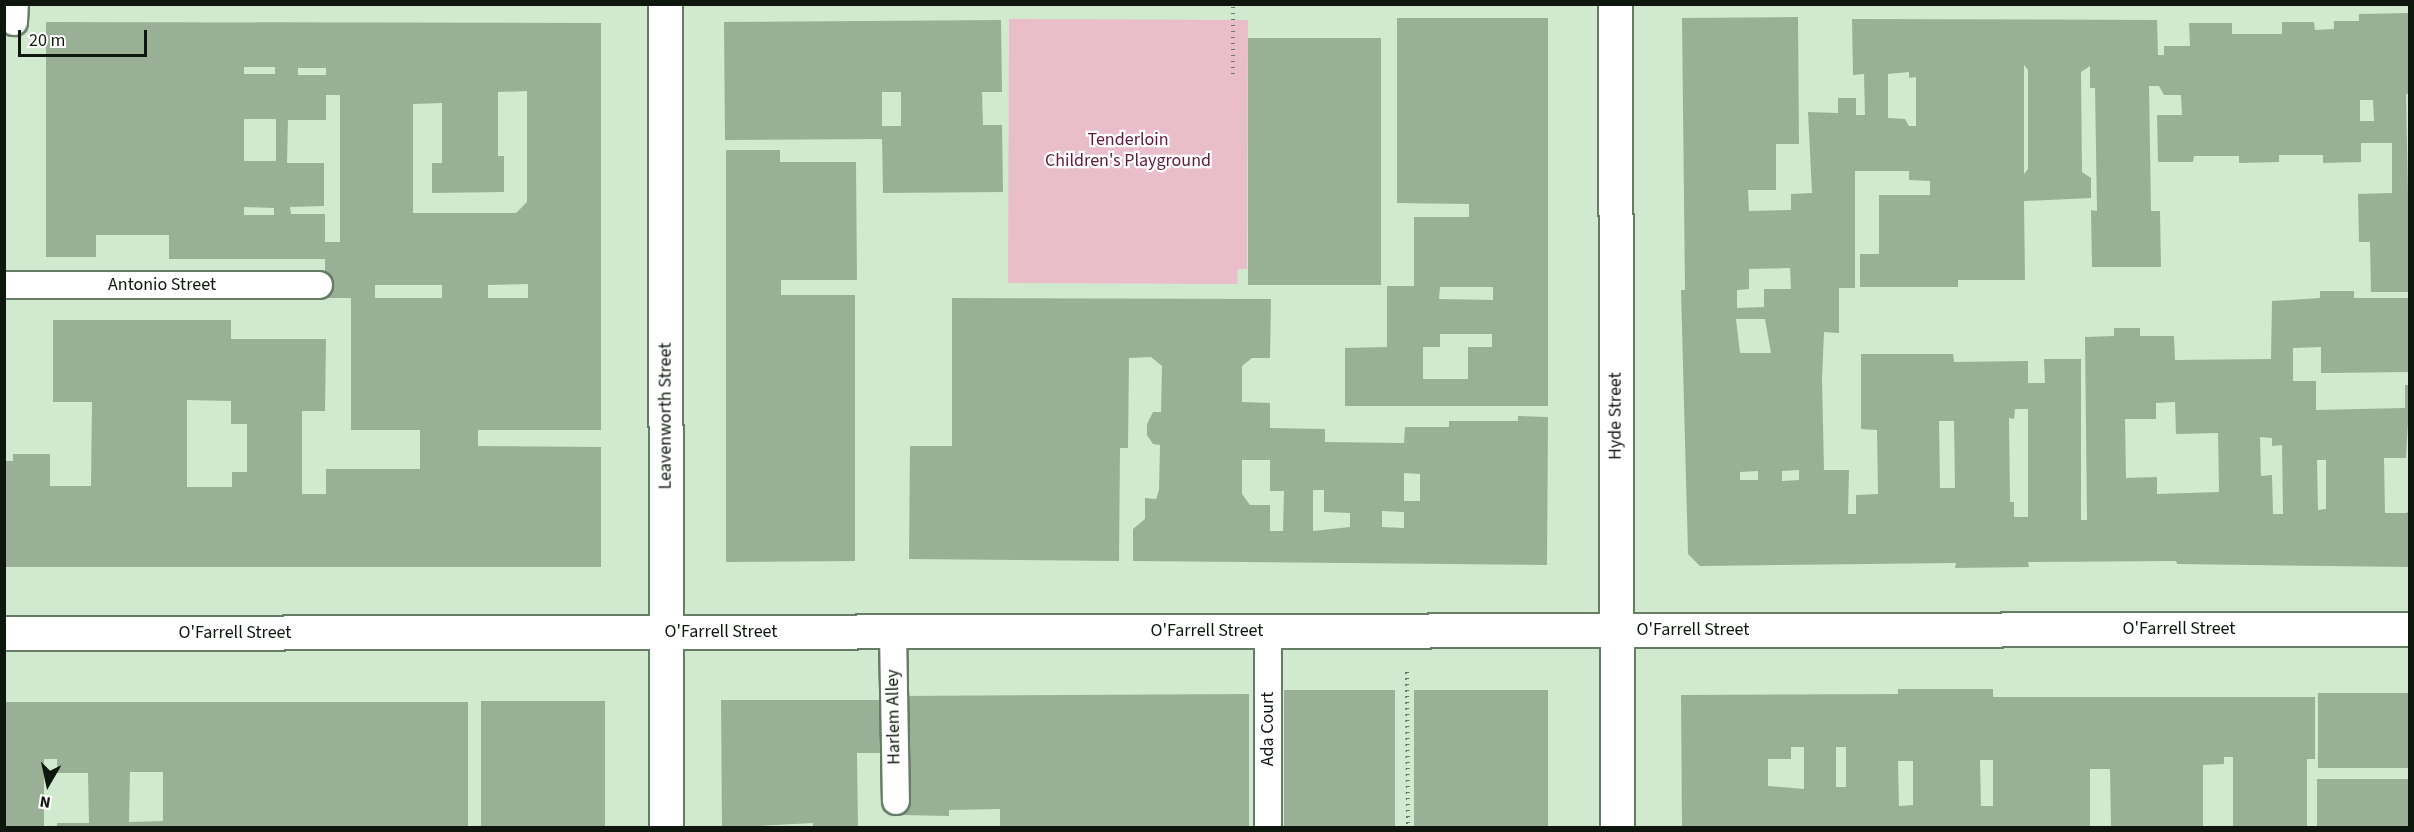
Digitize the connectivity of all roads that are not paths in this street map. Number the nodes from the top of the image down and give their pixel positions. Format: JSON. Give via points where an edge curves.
{"nodes":[{"id":1,"x":665,"y":4,"type":"edge"},
{"id":2,"x":1615,"y":4,"type":"edge"},
{"id":3,"x":4,"y":285,"type":"edge"},
{"id":4,"x":319,"y":285,"type":"dead end"},
{"id":5,"x":2409,"y":628,"type":"edge"},
{"id":6,"x":1617,"y":630,"type":"junction"},
{"id":7,"x":1268,"y":631,"type":"junction"},
{"id":8,"x":893,"y":632,"type":"junction"},
{"id":9,"x":4,"y":633,"type":"edge"},
{"id":10,"x":666,"y":633,"type":"junction"},
{"id":11,"x":896,"y":801,"type":"dead end"},
{"id":12,"x":666,"y":828,"type":"edge"},
{"id":13,"x":1268,"y":828,"type":"edge"},
{"id":14,"x":1617,"y":828,"type":"edge"}],
"edges":[{"from":1,"to":10,"type":"main road","name":"Leavenworth Street"},
{"from":2,"to":6,"type":"main road","name":"Hyde Street"},
{"from":3,"to":4,"type":"lane","name":"Antonio Street"},
{"from":5,"to":6,"type":"main road","name":"O'Farrell Street"},
{"from":6,"to":7,"type":"main road","name":"O'Farrell Street"},
{"from":6,"to":14,"type":"main road","name":"Hyde Street"},
{"from":7,"to":8,"type":"main road","name":"O'Farrell Street"},
{"from":7,"to":13,"type":"lane","name":"Ada Court"},
{"from":8,"to":10,"type":"main road","name":"O'Farrell Street"},
{"from":8,"to":11,"type":"lane","name":"Harlem Alley"},
{"from":9,"to":10,"type":"main road","name":"O'Farrell Street"},
{"from":10,"to":12,"type":"main road","name":"Leavenworth Street"}]}
